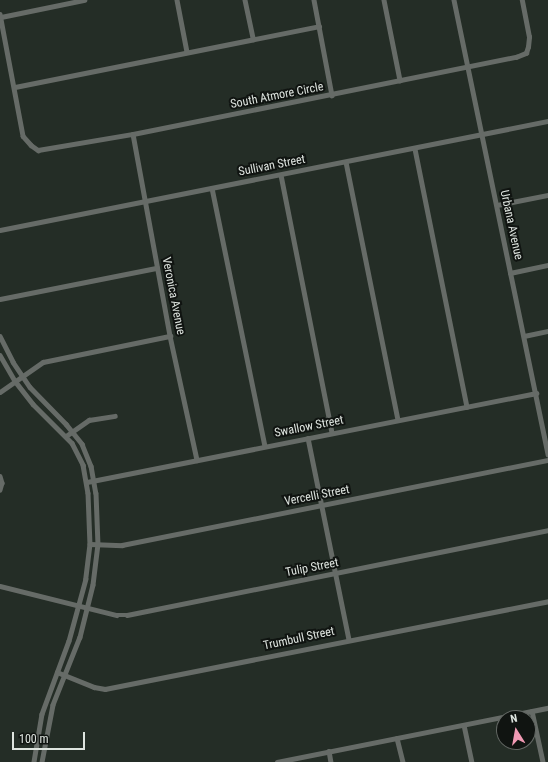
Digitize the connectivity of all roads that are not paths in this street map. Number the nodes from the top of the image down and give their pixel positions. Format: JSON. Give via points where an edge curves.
{"nodes":[{"id":1,"x":84,"y":0,"type":"edge"},
{"id":2,"x":177,"y":0,"type":"edge"},
{"id":3,"x":245,"y":0,"type":"edge"},
{"id":4,"x":314,"y":0,"type":"edge"},
{"id":5,"x":384,"y":0,"type":"edge"},
{"id":6,"x":454,"y":0,"type":"edge"},
{"id":7,"x":522,"y":0,"type":"edge"},
{"id":8,"x":0,"y":16,"type":"edge"},
{"id":9,"x":319,"y":26,"type":"junction"},
{"id":10,"x":253,"y":39,"type":"junction"},
{"id":11,"x":187,"y":52,"type":"junction"},
{"id":12,"x":467,"y":68,"type":"junction"},
{"id":13,"x":400,"y":80,"type":"junction"},
{"id":14,"x":15,"y":87,"type":"junction"},
{"id":15,"x":332,"y":95,"type":"junction"},
{"id":16,"x":548,"y":121,"type":"edge"},
{"id":17,"x":133,"y":134,"type":"junction"},
{"id":18,"x":482,"y":134,"type":"junction"},
{"id":19,"x":415,"y":149,"type":"junction"},
{"id":20,"x":346,"y":162,"type":"junction"},
{"id":21,"x":281,"y":175,"type":"junction"},
{"id":22,"x":212,"y":188,"type":"junction"},
{"id":23,"x":548,"y":195,"type":"edge"},
{"id":24,"x":145,"y":202,"type":"junction"},
{"id":25,"x":497,"y":205,"type":"junction"},
{"id":26,"x":0,"y":230,"type":"edge"},
{"id":27,"x":548,"y":265,"type":"edge"},
{"id":28,"x":157,"y":268,"type":"junction"},
{"id":29,"x":510,"y":273,"type":"junction"},
{"id":30,"x":0,"y":299,"type":"edge"},
{"id":31,"x":548,"y":331,"type":"edge"},
{"id":32,"x":0,"y":336,"type":"edge"},
{"id":33,"x":170,"y":336,"type":"junction"},
{"id":34,"x":524,"y":336,"type":"junction"},
{"id":35,"x":0,"y":355,"type":"edge"},
{"id":36,"x":22,"y":377,"type":"junction"},
{"id":37,"x":15,"y":381,"type":"junction"},
{"id":38,"x":0,"y":392,"type":"edge"},
{"id":39,"x":536,"y":393,"type":"junction"},
{"id":40,"x":467,"y":406,"type":"junction"},
{"id":41,"x":115,"y":416,"type":"dead end"},
{"id":42,"x":398,"y":420,"type":"junction"},
{"id":43,"x":73,"y":432,"type":"junction"},
{"id":44,"x":332,"y":433,"type":"junction"},
{"id":45,"x":66,"y":436,"type":"junction"},
{"id":46,"x":308,"y":438,"type":"junction"},
{"id":47,"x":264,"y":446,"type":"junction"},
{"id":48,"x":548,"y":454,"type":"edge"},
{"id":49,"x":197,"y":460,"type":"junction"},
{"id":50,"x":548,"y":460,"type":"edge"},
{"id":51,"x":0,"y":476,"type":"edge"},
{"id":52,"x":95,"y":480,"type":"junction"},
{"id":53,"x":87,"y":482,"type":"junction"},
{"id":54,"x":0,"y":490,"type":"edge"},
{"id":55,"x":323,"y":505,"type":"junction"},
{"id":56,"x":548,"y":530,"type":"edge"},
{"id":57,"x":90,"y":544,"type":"junction"},
{"id":58,"x":98,"y":544,"type":"junction"},
{"id":59,"x":336,"y":573,"type":"junction"},
{"id":60,"x":0,"y":586,"type":"edge"},
{"id":61,"x":548,"y":601,"type":"edge"},
{"id":62,"x":80,"y":606,"type":"junction"},
{"id":63,"x":88,"y":608,"type":"junction"},
{"id":64,"x":349,"y":639,"type":"junction"},
{"id":65,"x":57,"y":672,"type":"junction"},
{"id":66,"x":64,"y":676,"type":"junction"},
{"id":67,"x":548,"y":708,"type":"edge"},
{"id":68,"x":536,"y":710,"type":"edge"},
{"id":69,"x":496,"y":718,"type":"edge"},
{"id":70,"x":464,"y":725,"type":"junction"},
{"id":71,"x":536,"y":731,"type":"edge"},
{"id":72,"x":397,"y":738,"type":"junction"},
{"id":73,"x":329,"y":751,"type":"junction"},
{"id":74,"x":34,"y":762,"type":"edge"},
{"id":75,"x":42,"y":762,"type":"edge"},
{"id":76,"x":277,"y":762,"type":"edge"},
{"id":77,"x":332,"y":762,"type":"edge"},
{"id":78,"x":402,"y":762,"type":"edge"},
{"id":79,"x":472,"y":762,"type":"edge"},
{"id":80,"x":542,"y":762,"type":"edge"}],
"edges":[{"from":1,"to":8,"type":"street"},
{"from":2,"to":11,"type":"street"},
{"from":3,"to":10,"type":"street"},
{"from":4,"to":9,"type":"street"},
{"from":5,"to":13,"type":"street"},
{"from":6,"to":12,"type":"street","name":"Urbana Avenue"},
{"from":7,"to":12,"type":"street","name":"South Atmore Circle","via":[[529,37],[526,53]]},
{"from":8,"to":14,"type":"street"},
{"from":9,"to":10,"type":"street"},
{"from":9,"to":15,"type":"street"},
{"from":10,"to":11,"type":"street"},
{"from":11,"to":14,"type":"street"},
{"from":12,"to":13,"type":"street","name":"South Atmore Circle"},
{"from":12,"to":18,"type":"street","name":"Urbana Avenue"},
{"from":13,"to":15,"type":"street","name":"South Atmore Circle"},
{"from":14,"to":17,"type":"street","name":"South Atmore Circle","via":[[23,136],[38,150]]},
{"from":15,"to":17,"type":"street","name":"South Atmore Circle"},
{"from":16,"to":18,"type":"street","name":"Sullivan Street"},
{"from":17,"to":24,"type":"street","name":"Veronica Avenue"},
{"from":18,"to":19,"type":"street","name":"Sullivan Street"},
{"from":18,"to":25,"type":"street","name":"Urbana Avenue"},
{"from":19,"to":20,"type":"street","name":"Sullivan Street"},
{"from":19,"to":40,"type":"street"},
{"from":20,"to":21,"type":"street","name":"Sullivan Street"},
{"from":20,"to":42,"type":"street"},
{"from":21,"to":22,"type":"street","name":"Sullivan Street"},
{"from":21,"to":44,"type":"street"},
{"from":22,"to":24,"type":"street","name":"Sullivan Street"},
{"from":22,"to":47,"type":"street"},
{"from":23,"to":25,"type":"street"},
{"from":24,"to":26,"type":"street","name":"Sullivan Street"},
{"from":24,"to":28,"type":"street","name":"Veronica Avenue"},
{"from":25,"to":29,"type":"street","name":"Urbana Avenue"},
{"from":27,"to":29,"type":"street"},
{"from":28,"to":30,"type":"street"},
{"from":28,"to":33,"type":"street","name":"Veronica Avenue"},
{"from":29,"to":34,"type":"street","name":"Urbana Avenue"},
{"from":31,"to":34,"type":"street"},
{"from":32,"to":36,"type":"street"},
{"from":33,"to":36,"type":"street","via":[[43,362]]},
{"from":33,"to":49,"type":"street","name":"Veronica Avenue"},
{"from":34,"to":39,"type":"street","name":"Urbana Avenue"},
{"from":35,"to":37,"type":"street"},
{"from":36,"to":37,"type":"street"},
{"from":36,"to":43,"type":"street","via":[[47,407]]},
{"from":37,"to":38,"type":"street"},
{"from":37,"to":45,"type":"street","via":[[33,404]]},
{"from":39,"to":40,"type":"street","name":"Swallow Street"},
{"from":39,"to":48,"type":"street","name":"Urbana Avenue"},
{"from":40,"to":42,"type":"street","name":"Swallow Street"},
{"from":41,"to":43,"type":"street","via":[[89,420]]},
{"from":42,"to":44,"type":"street","name":"Swallow Street"},
{"from":43,"to":45,"type":"street"},
{"from":43,"to":52,"type":"street","via":[[86,452]]},
{"from":44,"to":46,"type":"street","name":"Swallow Street"},
{"from":45,"to":53,"type":"street","via":[[80,457]]},
{"from":46,"to":47,"type":"street","name":"Swallow Street"},
{"from":46,"to":55,"type":"street"},
{"from":47,"to":49,"type":"street","name":"Swallow Street"},
{"from":49,"to":52,"type":"street","name":"Swallow Street"},
{"from":50,"to":55,"type":"street","name":"Vercelli Street"},
{"from":51,"to":54,"type":"street"},
{"from":52,"to":53,"type":"street","name":"Swallow Street"},
{"from":52,"to":58,"type":"street"},
{"from":53,"to":57,"type":"street"},
{"from":55,"to":58,"type":"street","name":"Vercelli Street","via":[[122,546]]},
{"from":55,"to":59,"type":"street"},
{"from":56,"to":59,"type":"street","name":"Tulip Street"},
{"from":57,"to":58,"type":"street","name":"Vercelli Street"},
{"from":57,"to":62,"type":"street"},
{"from":58,"to":63,"type":"street"},
{"from":59,"to":63,"type":"street","name":"Tulip Street","via":[[127,615]]},
{"from":59,"to":64,"type":"street"},
{"from":60,"to":62,"type":"street","name":"Tulip Street"},
{"from":61,"to":64,"type":"street","name":"Trumbull Street"},
{"from":62,"to":63,"type":"street","name":"Tulip Street"},
{"from":62,"to":65,"type":"street","via":[[70,641]]},
{"from":63,"to":66,"type":"street","via":[[80,637]]},
{"from":64,"to":66,"type":"street","name":"Trumbull Street","via":[[105,689]]},
{"from":65,"to":66,"type":"street","name":"Trumbull Street"},
{"from":65,"to":74,"type":"street","via":[[42,714]]},
{"from":66,"to":75,"type":"street","via":[[53,705]]},
{"from":67,"to":68,"type":"street"},
{"from":69,"to":70,"type":"street"},
{"from":70,"to":72,"type":"street"},
{"from":70,"to":79,"type":"street"},
{"from":71,"to":80,"type":"street"},
{"from":72,"to":73,"type":"street"},
{"from":72,"to":78,"type":"street"},
{"from":73,"to":76,"type":"street"},
{"from":73,"to":77,"type":"street"}]}
